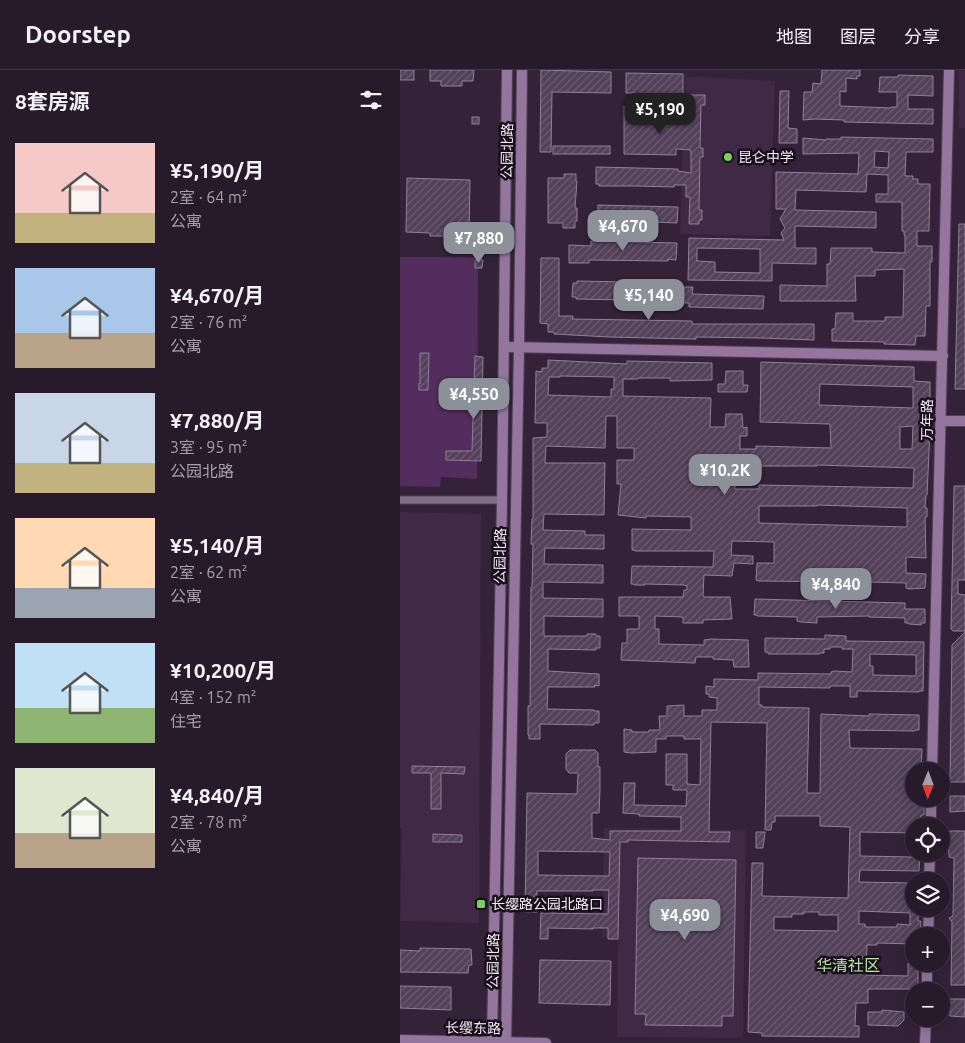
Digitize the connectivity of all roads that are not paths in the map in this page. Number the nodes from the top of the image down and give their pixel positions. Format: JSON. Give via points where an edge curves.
{"nodes":[{"id":1,"x":507,"y":70,"type":"edge"},
{"id":2,"x":522,"y":70,"type":"edge"},
{"id":3,"x":949,"y":70,"type":"edge"},
{"id":4,"x":504,"y":347,"type":"junction"},
{"id":5,"x":519,"y":348,"type":"junction"},
{"id":6,"x":942,"y":356,"type":"junction"},
{"id":7,"x":941,"y":421,"type":"junction"},
{"id":8,"x":965,"y":421,"type":"edge"},
{"id":9,"x":400,"y":500,"type":"edge"},
{"id":10,"x":502,"y":500,"type":"junction"},
{"id":11,"x":932,"y":762,"type":"edge"},
{"id":12,"x":926,"y":1027,"type":"edge"},
{"id":13,"x":400,"y":1040,"type":"edge"},
{"id":14,"x":492,"y":1042,"type":"edge"},
{"id":15,"x":506,"y":1042,"type":"edge"},
{"id":16,"x":546,"y":1043,"type":"edge"},
{"id":17,"x":926,"y":1043,"type":"edge"}],
"edges":[{"from":1,"to":4,"type":"main road","name":"公园北路"},
{"from":2,"to":5,"type":"main road","name":"公园北路"},
{"from":3,"to":6,"type":"main road","name":"万年路"},
{"from":4,"to":5,"type":"main road"},
{"from":4,"to":10,"type":"main road","name":"公园北路"},
{"from":5,"to":6,"type":"main road"},
{"from":5,"to":15,"type":"main road","name":"公园北路"},
{"from":6,"to":7,"type":"main road","name":"万年路"},
{"from":7,"to":8,"type":"main road"},
{"from":7,"to":11,"type":"main road","name":"万年路"},
{"from":9,"to":10,"type":"street"},
{"from":10,"to":14,"type":"main road","name":"公园北路"},
{"from":12,"to":17,"type":"main road"},
{"from":13,"to":14,"type":"main road","name":"长缨东路"},
{"from":14,"to":15,"type":"main road","name":"长缨东路"},
{"from":15,"to":16,"type":"main road","name":"长缨东路"}]}
